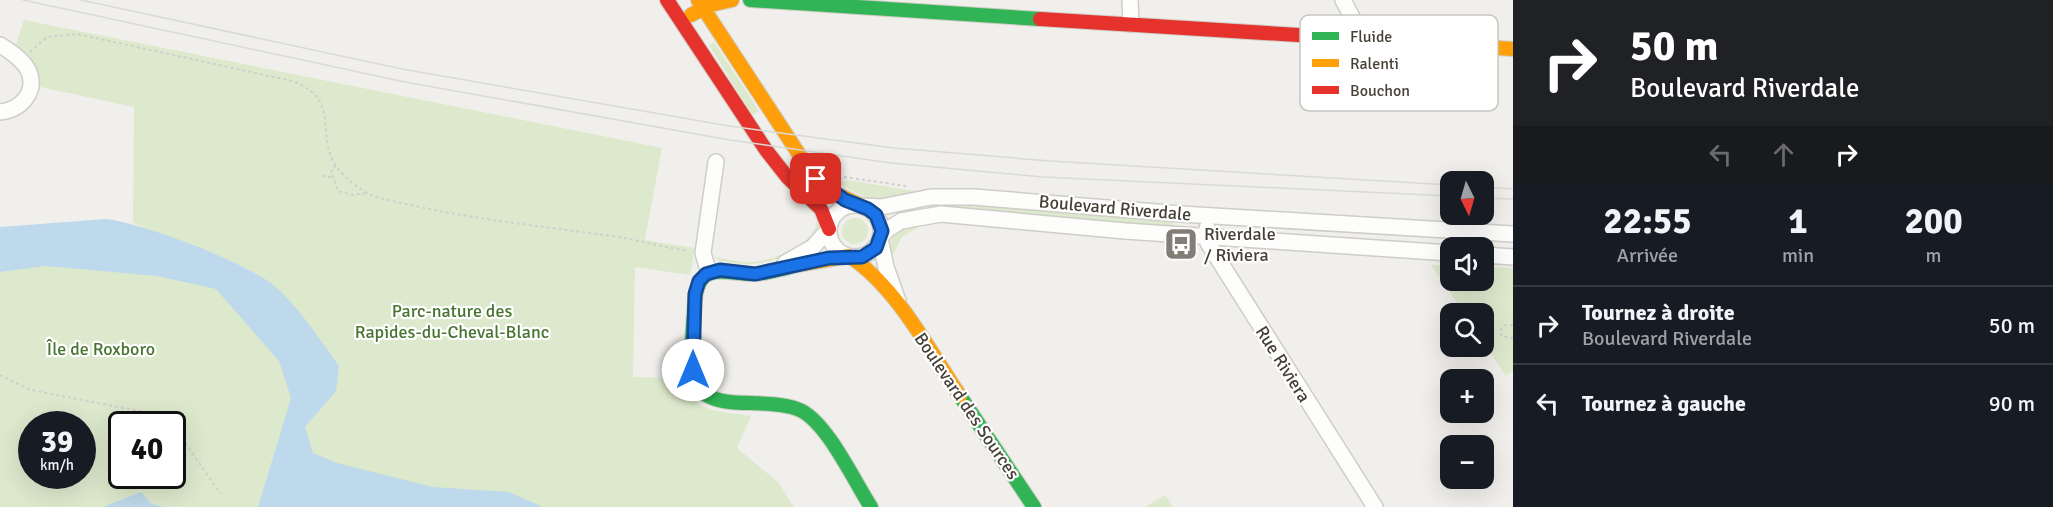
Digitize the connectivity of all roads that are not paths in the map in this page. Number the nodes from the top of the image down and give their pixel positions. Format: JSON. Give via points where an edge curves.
{"nodes":[{"id":1,"x":667,"y":0,"type":"edge"},
{"id":2,"x":732,"y":0,"type":"edge"},
{"id":3,"x":750,"y":0,"type":"edge"},
{"id":4,"x":1130,"y":0,"type":"edge"},
{"id":5,"x":1343,"y":0,"type":"edge"},
{"id":6,"x":860,"y":3,"type":"edge"},
{"id":7,"x":701,"y":4,"type":"edge"},
{"id":8,"x":1351,"y":15,"type":"edge"},
{"id":9,"x":681,"y":22,"type":"junction"},
{"id":10,"x":1131,"y":24,"type":"junction"},
{"id":11,"x":1300,"y":36,"type":"edge"},
{"id":12,"x":0,"y":45,"type":"edge"},
{"id":13,"x":1498,"y":48,"type":"edge"},
{"id":14,"x":1513,"y":49,"type":"edge"},
{"id":15,"x":0,"y":112,"type":"edge"},
{"id":16,"x":716,"y":162,"type":"dead end"},
{"id":17,"x":862,"y":206,"type":"junction"},
{"id":18,"x":1208,"y":216,"type":"junction"},
{"id":19,"x":829,"y":229,"type":"junction"},
{"id":20,"x":1513,"y":234,"type":"edge"},
{"id":21,"x":1207,"y":237,"type":"junction"},
{"id":22,"x":880,"y":238,"type":"junction"},
{"id":23,"x":1440,"y":252,"type":"edge"},
{"id":24,"x":849,"y":256,"type":"junction"},
{"id":25,"x":1494,"y":256,"type":"edge"},
{"id":26,"x":1513,"y":257,"type":"edge"},
{"id":27,"x":773,"y":269,"type":"junction"},
{"id":28,"x":708,"y":273,"type":"junction"},
{"id":29,"x":899,"y":305,"type":"junction"},
{"id":30,"x":871,"y":507,"type":"edge"},
{"id":31,"x":1034,"y":507,"type":"edge"},
{"id":32,"x":1375,"y":507,"type":"edge"}],
"edges":[{"from":1,"to":9,"type":"street"},
{"from":2,"to":7,"type":"street"},
{"from":3,"to":6,"type":"street"},
{"from":4,"to":10,"type":"street"},
{"from":5,"to":8,"type":"street"},
{"from":6,"to":10,"type":"street"},
{"from":7,"to":9,"type":"street"},
{"from":7,"to":17,"type":"street","via":[[812,174],[837,194]]},
{"from":9,"to":19,"type":"street","via":[[766,150],[788,178],[821,208]]},
{"from":10,"to":11,"type":"street"},
{"from":12,"to":15,"type":"street","via":[[28,70],[31,86],[25,100],[11,111]]},
{"from":13,"to":14,"type":"street"},
{"from":16,"to":28,"type":"street","via":[[703,250]]},
{"from":17,"to":18,"type":"street","name":"Boulevard Riverdale","via":[[881,207],[931,196],[966,196]]},
{"from":17,"to":19,"type":"street","via":[[839,211]]},
{"from":17,"to":22,"type":"street","via":[[879,219]]},
{"from":18,"to":20,"type":"street","name":"Boulevard Riverdale"},
{"from":18,"to":21,"type":"street","name":"Rue Riviera"},
{"from":19,"to":24,"type":"street","via":[[834,246]]},
{"from":19,"to":27,"type":"street","via":[[813,247]]},
{"from":21,"to":22,"type":"street","name":"Boulevard Riverdale","via":[[941,214],[902,221]]},
{"from":21,"to":23,"type":"street","name":"Boulevard Riverdale"},
{"from":21,"to":32,"type":"street","name":"Rue Riviera","via":[[1292,380]]},
{"from":22,"to":24,"type":"street","via":[[867,255]]},
{"from":22,"to":29,"type":"street","name":"Boulevard des Sources"},
{"from":24,"to":27,"type":"street"},
{"from":24,"to":29,"type":"street","name":"Boulevard des Sources"},
{"from":25,"to":26,"type":"street"},
{"from":27,"to":28,"type":"street","via":[[752,274],[720,270]]},
{"from":28,"to":30,"type":"street","via":[[700,280],[695,294],[693,370],[697,386],[713,399],[785,406],[804,412]]},
{"from":29,"to":31,"type":"street","name":"Boulevard des Sources"}]}
